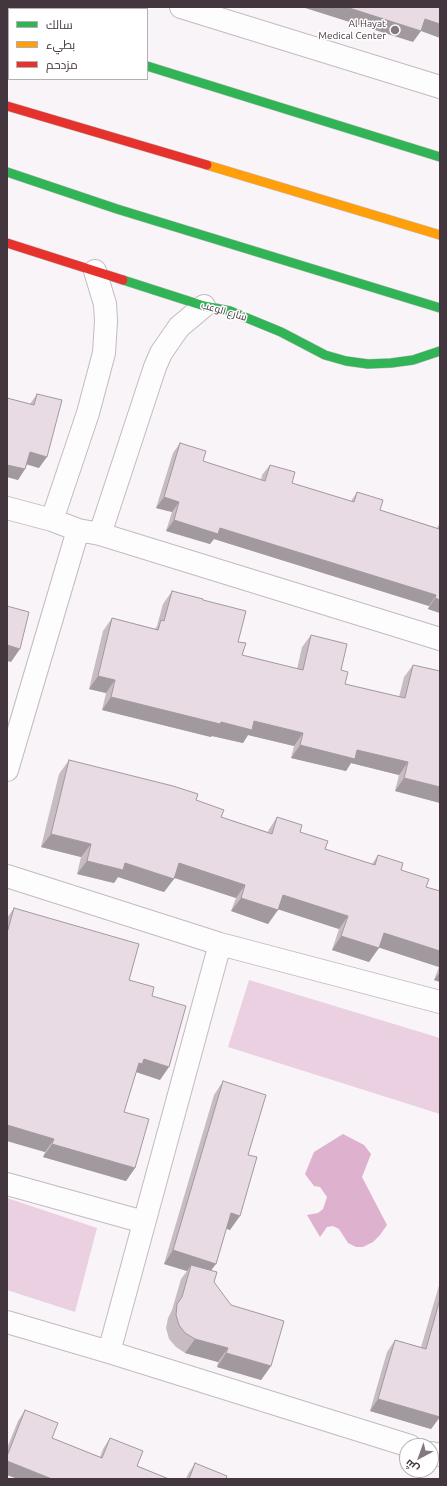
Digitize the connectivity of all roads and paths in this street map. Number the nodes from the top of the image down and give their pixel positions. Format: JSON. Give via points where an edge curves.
{"nodes":[{"id":1,"x":181,"y":7,"type":"edge"},
{"id":2,"x":148,"y":66,"type":"edge"},
{"id":3,"x":440,"y":87,"type":"edge"},
{"id":4,"x":7,"y":106,"type":"edge"},
{"id":5,"x":440,"y":158,"type":"edge"},
{"id":6,"x":7,"y":172,"type":"edge"},
{"id":7,"x":440,"y":235,"type":"edge"},
{"id":8,"x":7,"y":243,"type":"edge"},
{"id":9,"x":95,"y":271,"type":"junction"},
{"id":10,"x":204,"y":306,"type":"junction"},
{"id":11,"x":440,"y":308,"type":"edge"},
{"id":12,"x":440,"y":351,"type":"edge"},
{"id":13,"x":7,"y":508,"type":"edge"},
{"id":14,"x":52,"y":520,"type":"junction"},
{"id":15,"x":78,"y":530,"type":"junction"},
{"id":16,"x":100,"y":534,"type":"junction"},
{"id":17,"x":440,"y":639,"type":"edge"},
{"id":18,"x":7,"y":770,"type":"edge"},
{"id":19,"x":7,"y":876,"type":"edge"},
{"id":20,"x":220,"y":944,"type":"junction"},
{"id":21,"x":440,"y":1002,"type":"edge"},
{"id":22,"x":7,"y":1184,"type":"edge"},
{"id":23,"x":144,"y":1222,"type":"junction"},
{"id":24,"x":7,"y":1322,"type":"edge"},
{"id":25,"x":109,"y":1352,"type":"junction"},
{"id":26,"x":399,"y":1443,"type":"edge"}],
"edges":[{"from":1,"to":3,"type":"street"},
{"from":2,"to":5,"type":"main road"},
{"from":4,"to":7,"type":"main road"},
{"from":6,"to":11,"type":"main road","via":[[117,209]]},
{"from":8,"to":9,"type":"main road","name":"شارع الوعب"},
{"from":9,"to":10,"type":"main road","name":"شارع الوعب"},
{"from":9,"to":14,"type":"street","via":[[105,304],[104,353],[88,413]]},
{"from":10,"to":12,"type":"main road","name":"شارع الوعب","via":[[256,320],[325,355],[346,361],[368,364],[391,363],[413,360]]},
{"from":10,"to":16,"type":"street","via":[[179,327],[158,360]]},
{"from":13,"to":14,"type":"street"},
{"from":14,"to":15,"type":"street"},
{"from":15,"to":16,"type":"street"},
{"from":15,"to":18,"type":"street"},
{"from":16,"to":17,"type":"street"},
{"from":19,"to":20,"type":"street"},
{"from":20,"to":21,"type":"street"},
{"from":20,"to":23,"type":"street"},
{"from":22,"to":23,"type":"street"},
{"from":23,"to":25,"type":"street"},
{"from":24,"to":25,"type":"street"},
{"from":25,"to":26,"type":"street"}]}
